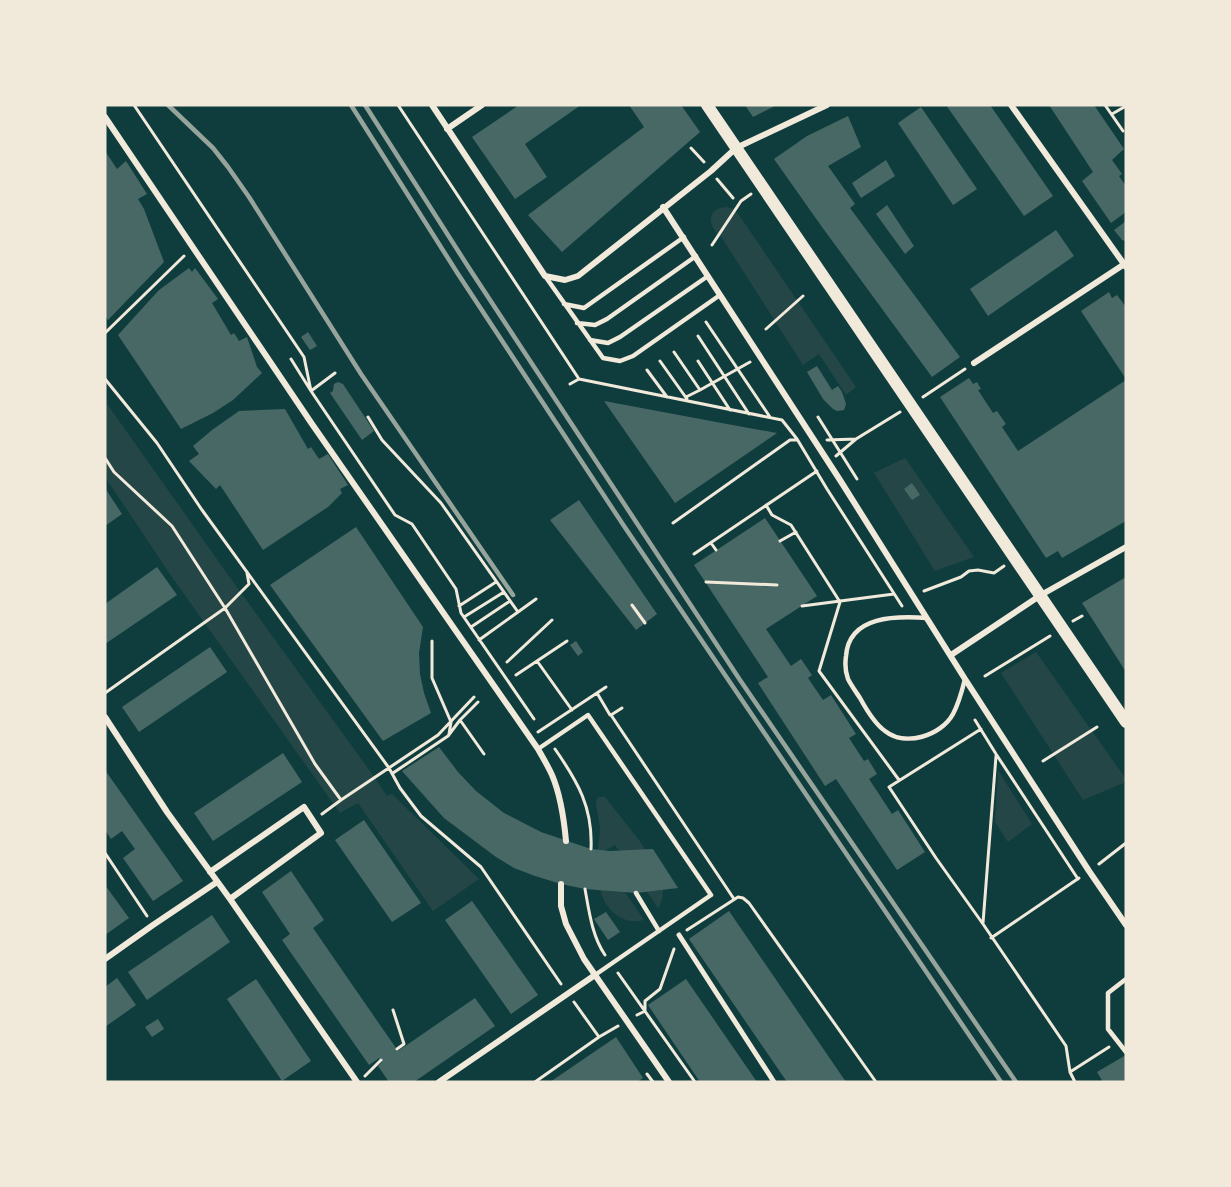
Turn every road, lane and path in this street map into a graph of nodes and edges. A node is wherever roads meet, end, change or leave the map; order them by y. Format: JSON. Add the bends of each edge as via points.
{"nodes":[{"id":1,"x":134,"y":105,"type":"edge"},
{"id":2,"x":432,"y":105,"type":"edge"},
{"id":3,"x":482,"y":105,"type":"edge"},
{"id":4,"x":706,"y":105,"type":"edge"},
{"id":5,"x":827,"y":105,"type":"edge"},
{"id":6,"x":1011,"y":105,"type":"edge"},
{"id":7,"x":1105,"y":105,"type":"edge"},
{"id":8,"x":1126,"y":106,"type":"edge"},
{"id":9,"x":1112,"y":114,"type":"junction"},
{"id":10,"x":105,"y":117,"type":"edge"},
{"id":11,"x":447,"y":129,"type":"junction"},
{"id":12,"x":1123,"y":130,"type":"dead end"},
{"id":13,"x":736,"y":148,"type":"junction"},
{"id":14,"x":741,"y":201,"type":"dead end"},
{"id":15,"x":663,"y":207,"type":"junction"},
{"id":16,"x":684,"y":237,"type":"junction"},
{"id":17,"x":712,"y":245,"type":"dead end"},
{"id":18,"x":184,"y":256,"type":"dead end"},
{"id":19,"x":696,"y":256,"type":"junction"},
{"id":20,"x":1125,"y":265,"type":"edge"},
{"id":21,"x":544,"y":276,"type":"junction"},
{"id":22,"x":708,"y":276,"type":"junction"},
{"id":23,"x":720,"y":295,"type":"junction"},
{"id":24,"x":803,"y":296,"type":"dead end"},
{"id":25,"x":564,"y":304,"type":"junction"},
{"id":26,"x":706,"y":322,"type":"dead end"},
{"id":27,"x":577,"y":323,"type":"junction"},
{"id":28,"x":766,"y":329,"type":"dead end"},
{"id":29,"x":105,"y":333,"type":"edge"},
{"id":30,"x":698,"y":336,"type":"dead end"},
{"id":31,"x":590,"y":340,"type":"junction"},
{"id":32,"x":674,"y":352,"type":"dead end"},
{"id":33,"x":291,"y":359,"type":"dead end"},
{"id":34,"x":660,"y":361,"type":"dead end"},
{"id":35,"x":698,"y":362,"type":"dead end"},
{"id":36,"x":750,"y":362,"type":"dead end"},
{"id":37,"x":974,"y":363,"type":"joint"},
{"id":38,"x":738,"y":369,"type":"junction"},
{"id":39,"x":647,"y":370,"type":"dead end"},
{"id":40,"x":336,"y":373,"type":"dead end"},
{"id":41,"x":724,"y":376,"type":"junction"},
{"id":42,"x":105,"y":379,"type":"edge"},
{"id":43,"x":579,"y":379,"type":"dead end"},
{"id":44,"x":712,"y":383,"type":"junction"},
{"id":45,"x":570,"y":384,"type":"dead end"},
{"id":46,"x":700,"y":390,"type":"junction"},
{"id":47,"x":311,"y":391,"type":"junction"},
{"id":48,"x":667,"y":397,"type":"dead end"},
{"id":49,"x":686,"y":397,"type":"junction"},
{"id":50,"x":689,"y":402,"type":"dead end"},
{"id":51,"x":910,"y":405,"type":"junction"},
{"id":52,"x":730,"y":410,"type":"dead end"},
{"id":53,"x":749,"y":414,"type":"dead end"},
{"id":54,"x":368,"y":417,"type":"dead end"},
{"id":55,"x":818,"y":417,"type":"dead end"},
{"id":56,"x":771,"y":418,"type":"dead end"},
{"id":57,"x":782,"y":420,"type":"dead end"},
{"id":58,"x":813,"y":439,"type":"junction"},
{"id":59,"x":797,"y":440,"type":"junction"},
{"id":60,"x":832,"y":440,"type":"junction"},
{"id":61,"x":105,"y":458,"type":"edge"},
{"id":62,"x":816,"y":472,"type":"junction"},
{"id":63,"x":857,"y":479,"type":"dead end"},
{"id":64,"x":766,"y":506,"type":"junction"},
{"id":65,"x":781,"y":518,"type":"dead end"},
{"id":66,"x":673,"y":522,"type":"dead end"},
{"id":67,"x":796,"y":532,"type":"dead end"},
{"id":68,"x":780,"y":541,"type":"dead end"},
{"id":69,"x":711,"y":543,"type":"junction"},
{"id":70,"x":1126,"y":547,"type":"edge"},
{"id":71,"x":716,"y":550,"type":"dead end"},
{"id":72,"x":694,"y":554,"type":"dead end"},
{"id":73,"x":247,"y":571,"type":"junction"},
{"id":74,"x":496,"y":582,"type":"junction"},
{"id":75,"x":706,"y":582,"type":"dead end"},
{"id":76,"x":777,"y":585,"type":"dead end"},
{"id":77,"x":504,"y":592,"type":"junction"},
{"id":78,"x":1041,"y":595,"type":"junction"},
{"id":79,"x":536,"y":599,"type":"dead end"},
{"id":80,"x":510,"y":601,"type":"junction"},
{"id":81,"x":632,"y":605,"type":"dead end"},
{"id":82,"x":459,"y":606,"type":"junction"},
{"id":83,"x":225,"y":608,"type":"junction"},
{"id":84,"x":518,"y":612,"type":"junction"},
{"id":85,"x":909,"y":616,"type":"junction"},
{"id":86,"x":1082,"y":616,"type":"dead end"},
{"id":87,"x":464,"y":618,"type":"junction"},
{"id":88,"x":927,"y":618,"type":"junction"},
{"id":89,"x":552,"y":620,"type":"dead end"},
{"id":90,"x":645,"y":623,"type":"dead end"},
{"id":91,"x":471,"y":627,"type":"junction"},
{"id":92,"x":1063,"y":628,"type":"junction"},
{"id":93,"x":479,"y":640,"type":"junction"},
{"id":94,"x":432,"y":641,"type":"dead end"},
{"id":95,"x":567,"y":641,"type":"dead end"},
{"id":96,"x":951,"y":655,"type":"junction"},
{"id":97,"x":537,"y":661,"type":"junction"},
{"id":98,"x":507,"y":662,"type":"dead end"},
{"id":99,"x":516,"y":675,"type":"dead end"},
{"id":100,"x":985,"y":676,"type":"dead end"},
{"id":101,"x":965,"y":679,"type":"junction"},
{"id":102,"x":606,"y":687,"type":"dead end"},
{"id":103,"x":105,"y":693,"type":"edge"},
{"id":104,"x":597,"y":693,"type":"junction"},
{"id":105,"x":474,"y":697,"type":"dead end"},
{"id":106,"x":478,"y":702,"type":"dead end"},
{"id":107,"x":622,"y":708,"type":"dead end"},
{"id":108,"x":572,"y":710,"type":"junction"},
{"id":109,"x":610,"y":715,"type":"junction"},
{"id":110,"x":105,"y":717,"type":"edge"},
{"id":111,"x":460,"y":720,"type":"junction"},
{"id":112,"x":975,"y":720,"type":"dead end"},
{"id":113,"x":535,"y":721,"type":"dead end"},
{"id":114,"x":451,"y":722,"type":"junction"},
{"id":115,"x":1126,"y":722,"type":"edge"},
{"id":116,"x":1097,"y":728,"type":"dead end"},
{"id":117,"x":981,"y":729,"type":"junction"},
{"id":118,"x":541,"y":730,"type":"junction"},
{"id":119,"x":448,"y":736,"type":"junction"},
{"id":120,"x":530,"y":737,"type":"junction"},
{"id":121,"x":550,"y":741,"type":"junction"},
{"id":122,"x":538,"y":749,"type":"junction"},
{"id":123,"x":484,"y":754,"type":"dead end"},
{"id":124,"x":996,"y":754,"type":"junction"},
{"id":125,"x":1043,"y":761,"type":"dead end"},
{"id":126,"x":389,"y":768,"type":"junction"},
{"id":127,"x":392,"y":773,"type":"junction"},
{"id":128,"x":341,"y":800,"type":"junction"},
{"id":129,"x":313,"y":821,"type":"junction"},
{"id":130,"x":566,"y":841,"type":"dead end"},
{"id":131,"x":1126,"y":843,"type":"edge"},
{"id":132,"x":591,"y":849,"type":"dead end"},
{"id":133,"x":105,"y":853,"type":"edge"},
{"id":134,"x":1089,"y":871,"type":"junction"},
{"id":135,"x":210,"y":872,"type":"junction"},
{"id":136,"x":1078,"y":879,"type":"junction"},
{"id":137,"x":217,"y":882,"type":"junction"},
{"id":138,"x":561,"y":884,"type":"dead end"},
{"id":139,"x":585,"y":889,"type":"dead end"},
{"id":140,"x":636,"y":893,"type":"dead end"},
{"id":141,"x":230,"y":898,"type":"junction"},
{"id":142,"x":734,"y":899,"type":"junction"},
{"id":143,"x":983,"y":924,"type":"junction"},
{"id":144,"x":153,"y":925,"type":"junction"},
{"id":145,"x":1126,"y":925,"type":"edge"},
{"id":146,"x":659,"y":931,"type":"junction"},
{"id":147,"x":679,"y":935,"type":"junction"},
{"id":148,"x":991,"y":938,"type":"junction"},
{"id":149,"x":105,"y":959,"type":"edge"},
{"id":150,"x":611,"y":964,"type":"junction"},
{"id":151,"x":595,"y":975,"type":"junction"},
{"id":152,"x":1126,"y":979,"type":"edge"},
{"id":153,"x":568,"y":993,"type":"junction"},
{"id":154,"x":393,"y":1010,"type":"dead end"},
{"id":155,"x":645,"y":1011,"type":"junction"},
{"id":156,"x":627,"y":1021,"type":"junction"},
{"id":157,"x":599,"y":1037,"type":"junction"},
{"id":158,"x":1118,"y":1041,"type":"junction"},
{"id":159,"x":397,"y":1049,"type":"dead end"},
{"id":160,"x":1126,"y":1053,"type":"edge"},
{"id":161,"x":381,"y":1060,"type":"dead end"},
{"id":162,"x":1070,"y":1072,"type":"junction"},
{"id":163,"x":358,"y":1082,"type":"edge"},
{"id":164,"x":439,"y":1082,"type":"edge"},
{"id":165,"x":535,"y":1082,"type":"edge"},
{"id":166,"x":669,"y":1082,"type":"edge"},
{"id":167,"x":695,"y":1082,"type":"edge"},
{"id":168,"x":774,"y":1082,"type":"edge"},
{"id":169,"x":876,"y":1082,"type":"edge"},
{"id":170,"x":1075,"y":1082,"type":"edge"}],
"edges":[{"from":1,"to":47,"type":"path","via":[[304,357]]},
{"from":2,"to":11,"type":"street"},
{"from":3,"to":11,"type":"street"},
{"from":4,"to":13,"type":"main road"},
{"from":5,"to":13,"type":"street"},
{"from":6,"to":20,"type":"street"},
{"from":7,"to":9,"type":"path"},
{"from":8,"to":9,"type":"path"},
{"from":9,"to":12,"type":"path"},
{"from":10,"to":120,"type":"street"},
{"from":11,"to":21,"type":"street"},
{"from":13,"to":15,"type":"street"},
{"from":13,"to":51,"type":"main road"},
{"from":14,"to":17,"type":"path"},
{"from":15,"to":16,"type":"street"},
{"from":15,"to":21,"type":"street","via":[[578,276],[565,280]]},
{"from":16,"to":19,"type":"street"},
{"from":16,"to":25,"type":"lane","via":[[584,308]]},
{"from":18,"to":29,"type":"path"},
{"from":19,"to":22,"type":"street"},
{"from":19,"to":27,"type":"lane","via":[[595,325]]},
{"from":20,"to":37,"type":"street"},
{"from":21,"to":25,"type":"lane"},
{"from":22,"to":23,"type":"street"},
{"from":22,"to":31,"type":"lane","via":[[620,337],[608,343]]},
{"from":23,"to":31,"type":"lane","via":[[620,361],[603,358]]},
{"from":23,"to":58,"type":"street"},
{"from":24,"to":28,"type":"path"},
{"from":25,"to":27,"type":"lane"},
{"from":26,"to":38,"type":"path"},
{"from":27,"to":31,"type":"lane"},
{"from":30,"to":41,"type":"path"},
{"from":32,"to":46,"type":"path"},
{"from":33,"to":47,"type":"path"},
{"from":34,"to":49,"type":"path"},
{"from":35,"to":44,"type":"path"},
{"from":36,"to":38,"type":"path"},
{"from":37,"to":51,"type":"path"},
{"from":38,"to":41,"type":"path"},
{"from":38,"to":56,"type":"path"},
{"from":39,"to":48,"type":"path"},
{"from":40,"to":47,"type":"path"},
{"from":41,"to":44,"type":"path"},
{"from":41,"to":53,"type":"path"},
{"from":42,"to":73,"type":"path","via":[[157,442]]},
{"from":43,"to":45,"type":"path"},
{"from":44,"to":46,"type":"path"},
{"from":44,"to":52,"type":"path"},
{"from":46,"to":49,"type":"path"},
{"from":47,"to":82,"type":"path","via":[[395,515],[412,524],[456,589]]},
{"from":49,"to":50,"type":"path"},
{"from":51,"to":60,"type":"path","via":[[856,440]]},
{"from":51,"to":78,"type":"main road"},
{"from":54,"to":74,"type":"path","via":[[382,440],[441,503]]},
{"from":55,"to":60,"type":"path"},
{"from":57,"to":59,"type":"path"},
{"from":58,"to":59,"type":"path"},
{"from":58,"to":60,"type":"path"},
{"from":58,"to":88,"type":"street"},
{"from":59,"to":62,"type":"path"},
{"from":59,"to":66,"type":"path","via":[[790,440]]},
{"from":60,"to":63,"type":"path"},
{"from":61,"to":83,"type":"path","via":[[114,472],[172,526]]},
{"from":62,"to":64,"type":"path"},
{"from":62,"to":85,"type":"path"},
{"from":64,"to":65,"type":"path","via":[[772,515]]},
{"from":64,"to":69,"type":"path"},
{"from":67,"to":68,"type":"path"},
{"from":69,"to":71,"type":"path"},
{"from":69,"to":72,"type":"path"},
{"from":70,"to":78,"type":"street"},
{"from":73,"to":83,"type":"path","via":[[249,584]]},
{"from":73,"to":126,"type":"path"},
{"from":74,"to":77,"type":"path"},
{"from":74,"to":82,"type":"path"},
{"from":75,"to":76,"type":"path"},
{"from":77,"to":80,"type":"path"},
{"from":77,"to":87,"type":"path"},
{"from":78,"to":92,"type":"main road"},
{"from":78,"to":96,"type":"street"},
{"from":79,"to":84,"type":"path"},
{"from":80,"to":84,"type":"path"},
{"from":80,"to":91,"type":"path"},
{"from":81,"to":90,"type":"path"},
{"from":82,"to":87,"type":"path"},
{"from":83,"to":103,"type":"path"},
{"from":83,"to":128,"type":"path","via":[[315,764]]},
{"from":84,"to":93,"type":"path"},
{"from":85,"to":88,"type":"lane"},
{"from":85,"to":101,"type":"lane","via":[[866,625],[856,632],[847,648],[848,680],[883,730],[892,736],[911,738],[939,729],[952,715]]},
{"from":86,"to":92,"type":"path"},
{"from":87,"to":91,"type":"path"},
{"from":88,"to":96,"type":"street"},
{"from":89,"to":98,"type":"path"},
{"from":91,"to":93,"type":"path"},
{"from":92,"to":100,"type":"path"},
{"from":92,"to":115,"type":"main road"},
{"from":93,"to":113,"type":"path"},
{"from":94,"to":114,"type":"path","via":[[432,678]]},
{"from":95,"to":97,"type":"path"},
{"from":96,"to":101,"type":"street"},
{"from":97,"to":99,"type":"path"},
{"from":97,"to":108,"type":"path"},
{"from":101,"to":134,"type":"street"},
{"from":102,"to":104,"type":"path"},
{"from":104,"to":108,"type":"path"},
{"from":104,"to":109,"type":"path"},
{"from":105,"to":114,"type":"path"},
{"from":106,"to":111,"type":"path"},
{"from":107,"to":109,"type":"path"},
{"from":108,"to":118,"type":"path"},
{"from":109,"to":142,"type":"path"},
{"from":110,"to":135,"type":"street"},
{"from":111,"to":119,"type":"path"},
{"from":111,"to":123,"type":"path"},
{"from":112,"to":117,"type":"path"},
{"from":114,"to":119,"type":"path"},
{"from":114,"to":126,"type":"path"},
{"from":116,"to":125,"type":"path"},
{"from":117,"to":124,"type":"path"},
{"from":117,"to":143,"type":"path","via":[[889,787]]},
{"from":118,"to":120,"type":"path"},
{"from":118,"to":121,"type":"path"},
{"from":119,"to":127,"type":"path"},
{"from":120,"to":122,"type":"street"},
{"from":121,"to":122,"type":"lane"},
{"from":121,"to":132,"type":"path","via":[[585,802]]},
{"from":121,"to":146,"type":"lane","via":[[588,715],[711,895]]},
{"from":122,"to":130,"type":"street","via":[[558,793]]},
{"from":124,"to":136,"type":"path"},
{"from":124,"to":143,"type":"path"},
{"from":126,"to":127,"type":"path"},
{"from":126,"to":128,"type":"path"},
{"from":127,"to":153,"type":"path","via":[[421,816],[481,867]]},
{"from":128,"to":129,"type":"path"},
{"from":129,"to":135,"type":"street","via":[[304,807]]},
{"from":129,"to":141,"type":"street","via":[[321,833]]},
{"from":131,"to":134,"type":"path"},
{"from":133,"to":144,"type":"path"},
{"from":134,"to":136,"type":"path"},
{"from":134,"to":145,"type":"street"},
{"from":135,"to":137,"type":"street"},
{"from":136,"to":148,"type":"path"},
{"from":137,"to":141,"type":"street"},
{"from":137,"to":144,"type":"street"},
{"from":138,"to":151,"type":"street","via":[[566,924]]},
{"from":139,"to":150,"type":"path","via":[[592,926]]},
{"from":140,"to":146,"type":"lane"},
{"from":141,"to":163,"type":"street"},
{"from":142,"to":147,"type":"path"},
{"from":142,"to":169,"type":"path","via":[[744,898],[749,903]]},
{"from":143,"to":148,"type":"path"},
{"from":144,"to":149,"type":"street"},
{"from":146,"to":150,"type":"lane"},
{"from":147,"to":155,"type":"path","via":[[660,988],[645,1001]]},
{"from":147,"to":168,"type":"street"},
{"from":148,"to":162,"type":"path","via":[[1066,1046]]},
{"from":150,"to":151,"type":"lane"},
{"from":150,"to":155,"type":"path"},
{"from":151,"to":153,"type":"street"},
{"from":151,"to":156,"type":"street"},
{"from":152,"to":158,"type":"lane","via":[[1108,993],[1108,1029]]},
{"from":153,"to":157,"type":"path"},
{"from":153,"to":164,"type":"street"},
{"from":154,"to":159,"type":"path","via":[[404,1044]]},
{"from":155,"to":156,"type":"path"},
{"from":155,"to":167,"type":"path"},
{"from":156,"to":157,"type":"path"},
{"from":156,"to":166,"type":"street"},
{"from":157,"to":165,"type":"path"},
{"from":158,"to":160,"type":"lane"},
{"from":158,"to":162,"type":"path"},
{"from":161,"to":163,"type":"path"},
{"from":162,"to":170,"type":"path"}]}
